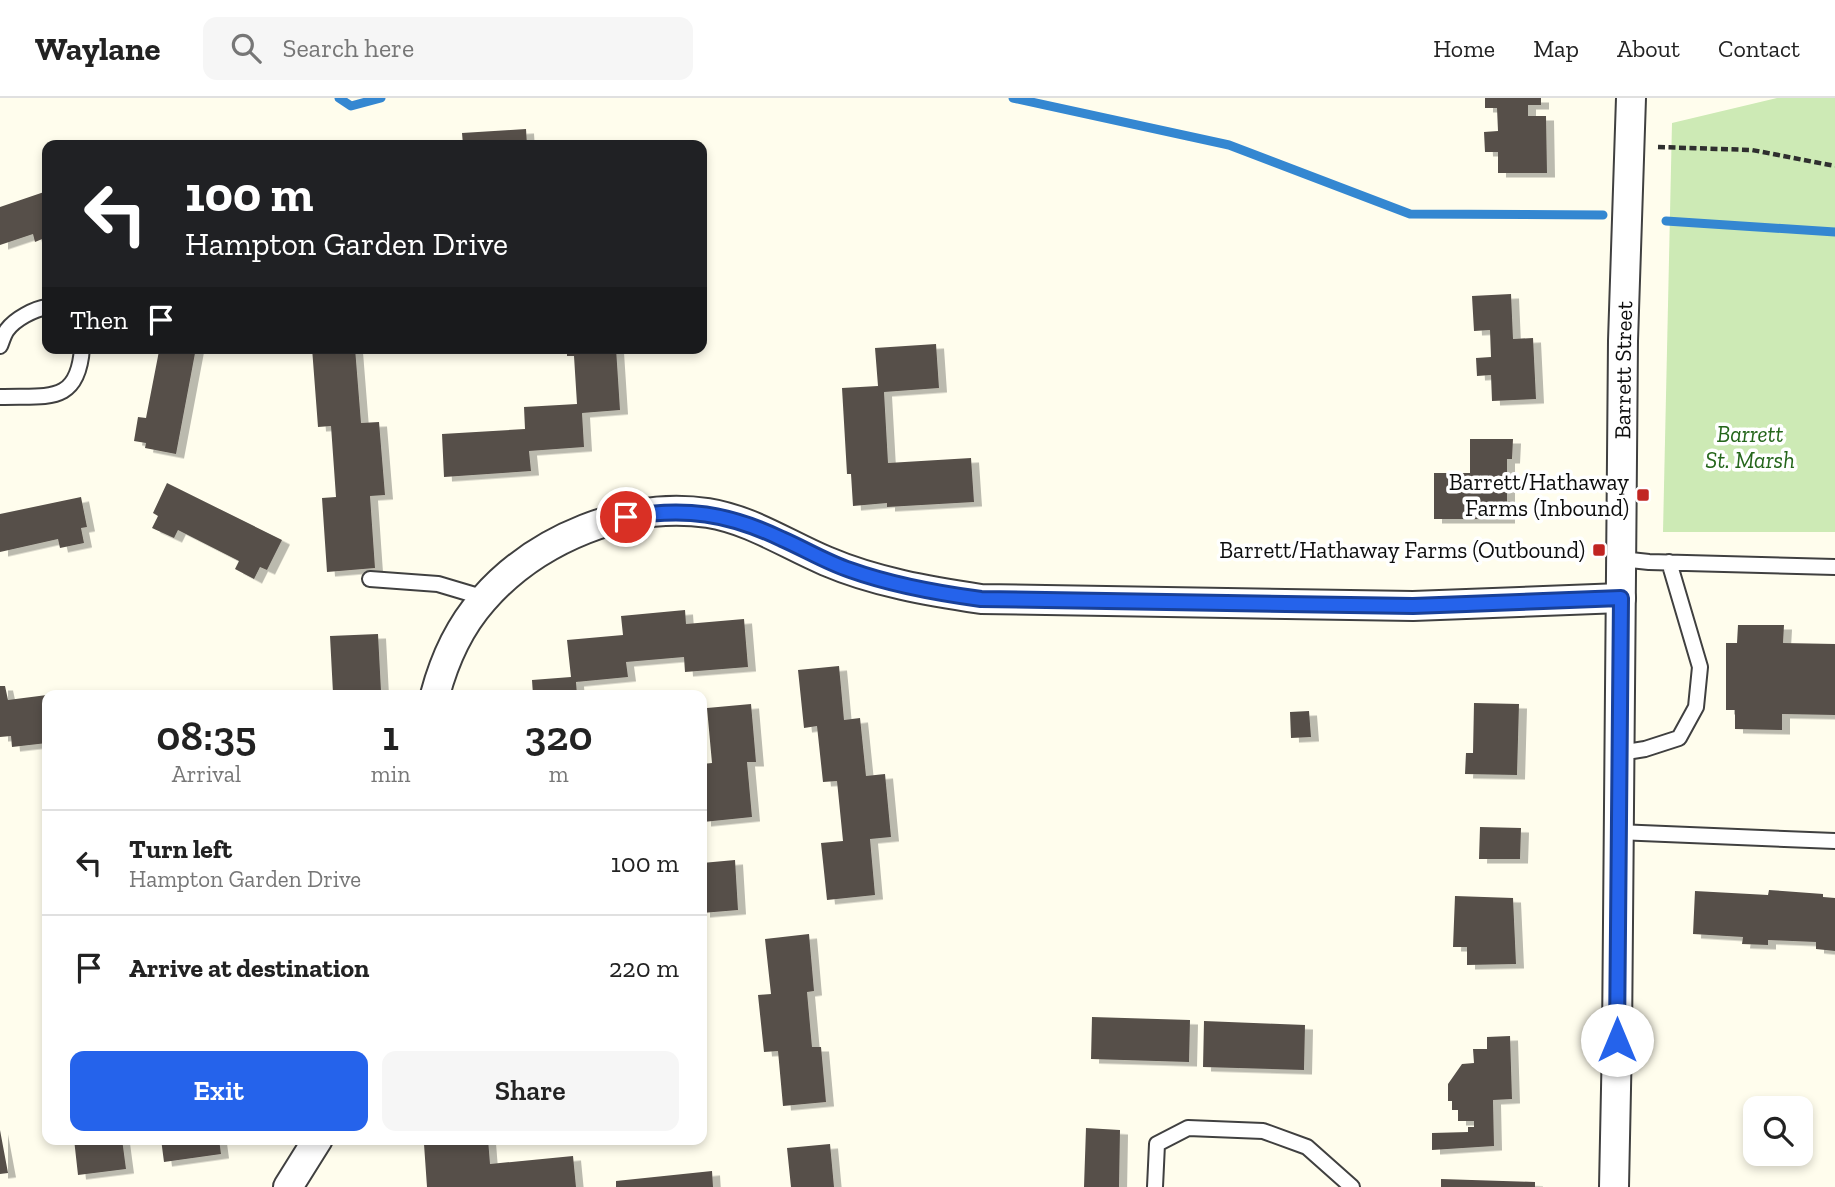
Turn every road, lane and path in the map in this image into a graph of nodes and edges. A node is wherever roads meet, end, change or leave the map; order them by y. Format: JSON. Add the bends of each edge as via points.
{"nodes":[{"id":1,"x":1631,"y":98,"type":"edge"},
{"id":2,"x":1657,"y":147,"type":"dead end"},
{"id":3,"x":1835,"y":166,"type":"edge"},
{"id":4,"x":42,"y":309,"type":"edge"},
{"id":5,"x":0,"y":346,"type":"edge"},
{"id":6,"x":81,"y":354,"type":"edge"},
{"id":7,"x":0,"y":397,"type":"edge"},
{"id":8,"x":1621,"y":559,"type":"junction"},
{"id":9,"x":1669,"y":562,"type":"junction"},
{"id":10,"x":1835,"y":567,"type":"edge"},
{"id":11,"x":370,"y":579,"type":"dead end"},
{"id":12,"x":485,"y":598,"type":"junction"},
{"id":13,"x":1621,"y":598,"type":"junction"},
{"id":14,"x":437,"y":690,"type":"edge"},
{"id":15,"x":1620,"y":753,"type":"junction"},
{"id":16,"x":1618,"y":832,"type":"junction"},
{"id":17,"x":1835,"y":841,"type":"edge"},
{"id":18,"x":314,"y":1145,"type":"edge"},
{"id":19,"x":289,"y":1187,"type":"edge"},
{"id":20,"x":1155,"y":1187,"type":"edge"},
{"id":21,"x":1352,"y":1187,"type":"edge"},
{"id":22,"x":1614,"y":1187,"type":"edge"}],
"edges":[{"from":1,"to":8,"type":"street","name":"Barrett Street"},
{"from":2,"to":3,"type":"path","via":[[1752,150]]},
{"from":4,"to":5,"type":"lane","via":[[14,323]]},
{"from":6,"to":7,"type":"lane","via":[[79,371],[69,389]]},
{"from":8,"to":9,"type":"lane"},
{"from":8,"to":13,"type":"street","name":"Barrett Street"},
{"from":9,"to":10,"type":"lane"},
{"from":9,"to":15,"type":"lane","via":[[1700,667],[1696,707],[1679,738]]},
{"from":11,"to":12,"type":"lane","via":[[438,584]]},
{"from":12,"to":13,"type":"street","via":[[528,560],[577,532],[626,517],[679,511],[746,524],[876,579],[981,599],[1413,606]]},
{"from":12,"to":14,"type":"street","via":[[458,637]]},
{"from":13,"to":15,"type":"street","name":"Barrett Street"},
{"from":15,"to":16,"type":"street","name":"Barrett Street"},
{"from":16,"to":17,"type":"lane"},
{"from":16,"to":22,"type":"street","name":"Barrett Street"},
{"from":18,"to":19,"type":"street"},
{"from":20,"to":21,"type":"lane","via":[[1157,1144],[1188,1128],[1264,1131],[1307,1147]]}]}
